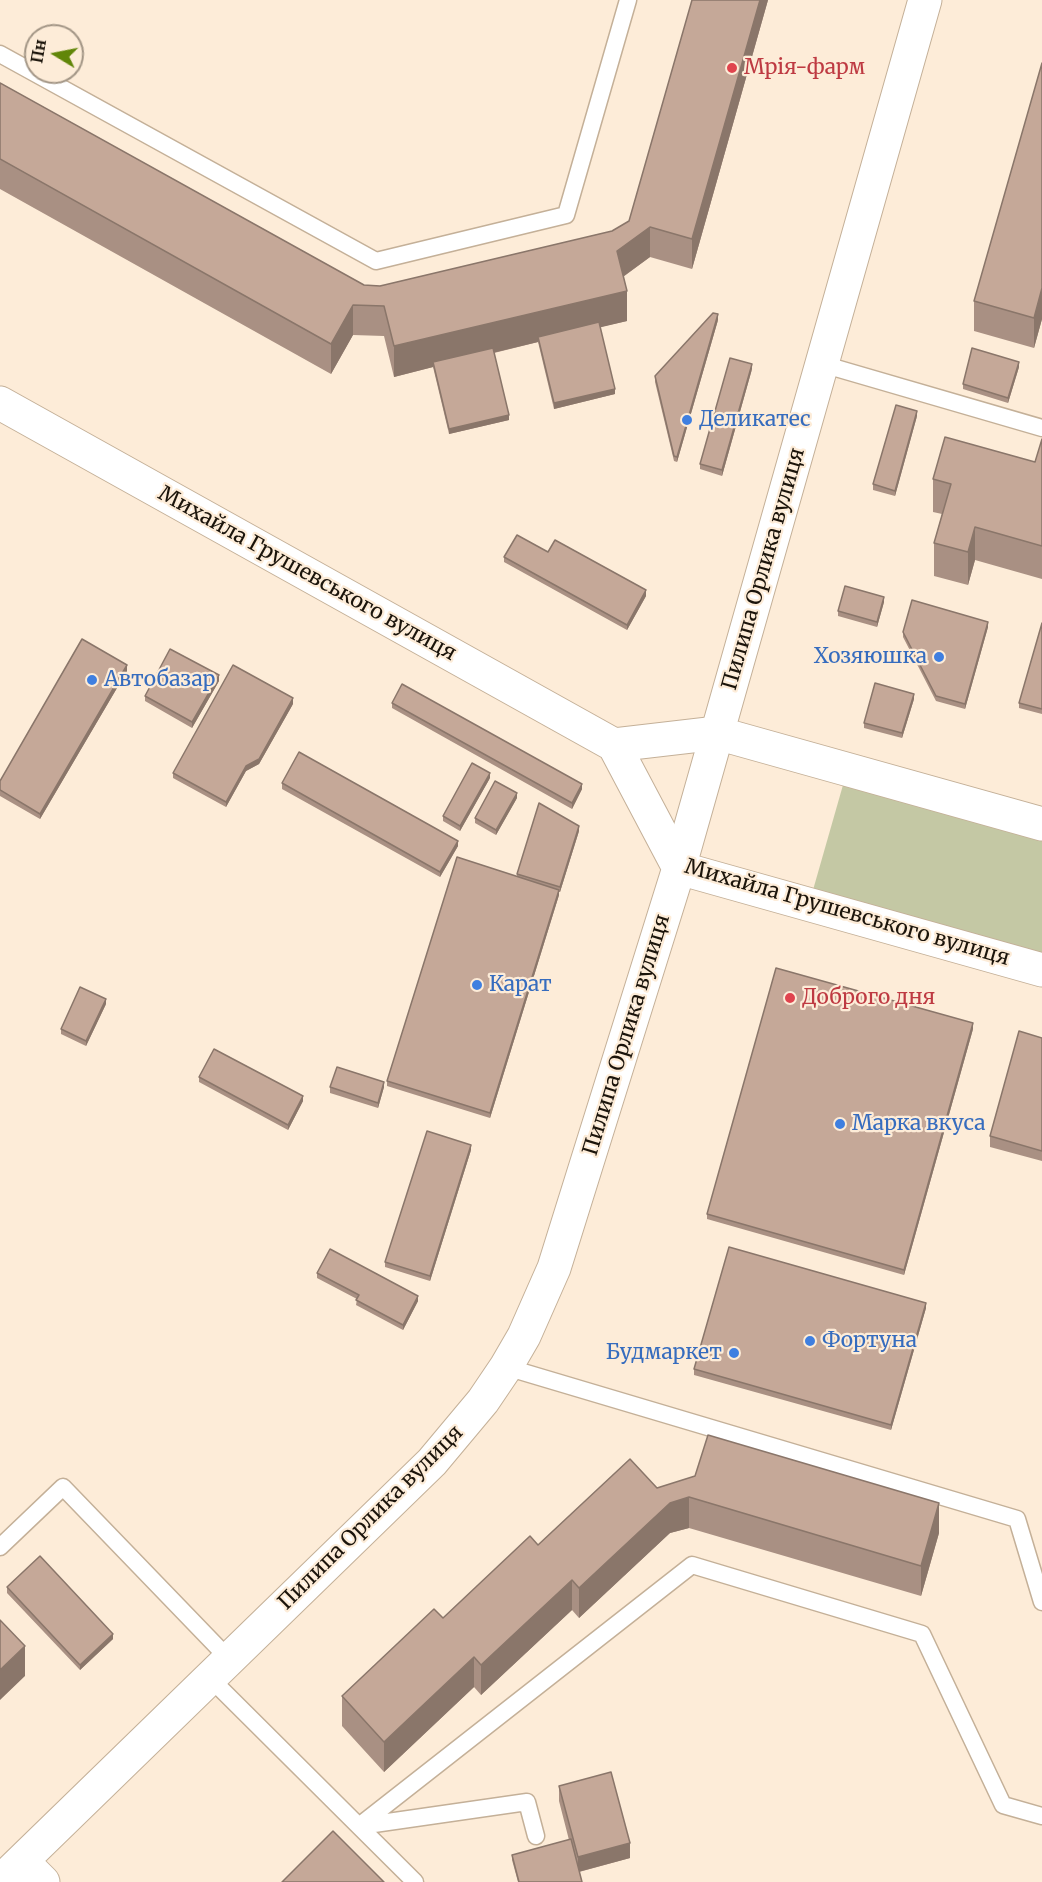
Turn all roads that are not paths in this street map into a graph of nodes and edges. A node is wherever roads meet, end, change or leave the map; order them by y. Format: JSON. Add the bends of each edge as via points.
{"nodes":[{"id":1,"x":628,"y":0,"type":"edge"},
{"id":2,"x":925,"y":0,"type":"edge"},
{"id":3,"x":0,"y":54,"type":"edge"},
{"id":4,"x":822,"y":364,"type":"junction"},
{"id":5,"x":0,"y":403,"type":"edge"},
{"id":6,"x":1042,"y":428,"type":"edge"},
{"id":7,"x":717,"y":733,"type":"junction"},
{"id":8,"x":614,"y":745,"type":"junction"},
{"id":9,"x":1042,"y":824,"type":"edge"},
{"id":10,"x":679,"y":868,"type":"junction"},
{"id":11,"x":1042,"y":970,"type":"edge"},
{"id":12,"x":506,"y":1367,"type":"junction"},
{"id":13,"x":0,"y":1547,"type":"edge"},
{"id":14,"x":1042,"y":1602,"type":"edge"},
{"id":15,"x":220,"y":1668,"type":"junction"},
{"id":16,"x":1042,"y":1816,"type":"edge"},
{"id":17,"x":359,"y":1826,"type":"junction"},
{"id":18,"x":536,"y":1836,"type":"dead end"},
{"id":19,"x":22,"y":1875,"type":"edge"},
{"id":20,"x":415,"y":1882,"type":"edge"}],
"edges":[{"from":1,"to":3,"type":"lane","via":[[566,215],[376,261]]},
{"from":2,"to":4,"type":"street","name":"Пилипа Орлика вулиця"},
{"from":4,"to":6,"type":"lane"},
{"from":4,"to":7,"type":"street","name":"Пилипа Орлика вулиця"},
{"from":5,"to":8,"type":"street","name":"Михайла Грушевського вулиця"},
{"from":7,"to":8,"type":"street"},
{"from":7,"to":9,"type":"street"},
{"from":7,"to":10,"type":"street","name":"Пилипа Орлика вулиця"},
{"from":8,"to":10,"type":"street","name":"Михайла Грушевського вулиця"},
{"from":10,"to":11,"type":"street","name":"Михайла Грушевського вулиця"},
{"from":10,"to":12,"type":"street","name":"Пилипа Орлика вулиця","via":[[554,1268]]},
{"from":12,"to":14,"type":"lane","via":[[1017,1518]]},
{"from":12,"to":15,"type":"street","name":"Пилипа Орлика вулиця","via":[[432,1462]]},
{"from":13,"to":15,"type":"lane","via":[[63,1487]]},
{"from":15,"to":17,"type":"lane"},
{"from":15,"to":19,"type":"street","name":"Пилипа Орлика вулиця"},
{"from":16,"to":17,"type":"lane","via":[[1002,1805],[922,1634],[692,1565]]},
{"from":17,"to":18,"type":"lane","via":[[527,1802]]},
{"from":17,"to":20,"type":"lane"}]}
